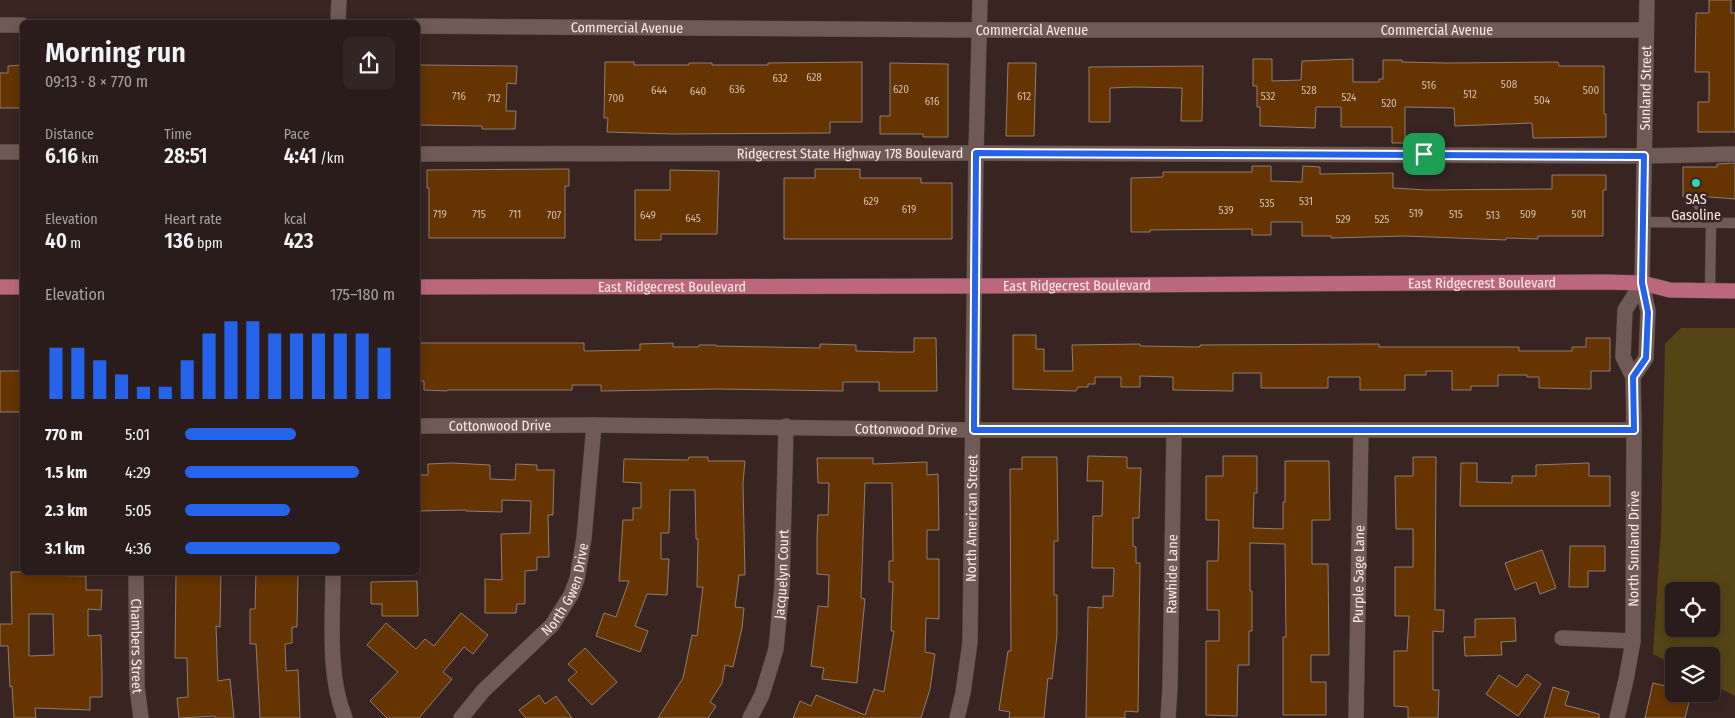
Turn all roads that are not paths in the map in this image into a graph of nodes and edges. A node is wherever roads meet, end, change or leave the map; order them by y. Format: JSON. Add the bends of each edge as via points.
{"nodes":[{"id":1,"x":339,"y":0,"type":"edge"},
{"id":2,"x":980,"y":0,"type":"edge"},
{"id":3,"x":1646,"y":0,"type":"edge"},
{"id":4,"x":338,"y":20,"type":"edge"},
{"id":5,"x":0,"y":26,"type":"edge"},
{"id":6,"x":20,"y":26,"type":"edge"},
{"id":7,"x":420,"y":26,"type":"edge"},
{"id":8,"x":980,"y":30,"type":"junction"},
{"id":9,"x":1646,"y":30,"type":"junction"},
{"id":10,"x":0,"y":152,"type":"edge"},
{"id":11,"x":20,"y":152,"type":"edge"},
{"id":12,"x":976,"y":153,"type":"junction"},
{"id":13,"x":420,"y":154,"type":"edge"},
{"id":14,"x":1735,"y":154,"type":"edge"},
{"id":15,"x":1678,"y":155,"type":"junction"},
{"id":16,"x":1644,"y":156,"type":"junction"},
{"id":17,"x":1696,"y":163,"type":"dead end"},
{"id":18,"x":1697,"y":203,"type":"dead end"},
{"id":19,"x":1711,"y":223,"type":"junction"},
{"id":20,"x":1735,"y":224,"type":"edge"},
{"id":21,"x":1642,"y":229,"type":"junction"},
{"id":22,"x":1642,"y":283,"type":"junction"},
{"id":23,"x":975,"y":286,"type":"junction"},
{"id":24,"x":0,"y":287,"type":"edge"},
{"id":25,"x":20,"y":287,"type":"edge"},
{"id":26,"x":420,"y":287,"type":"edge"},
{"id":27,"x":1710,"y":291,"type":"junction"},
{"id":28,"x":1735,"y":291,"type":"edge"},
{"id":29,"x":1633,"y":377,"type":"junction"},
{"id":30,"x":594,"y":425,"type":"junction"},
{"id":31,"x":420,"y":426,"type":"edge"},
{"id":32,"x":786,"y":426,"type":"junction"},
{"id":33,"x":974,"y":430,"type":"junction"},
{"id":34,"x":1174,"y":430,"type":"junction"},
{"id":35,"x":1361,"y":430,"type":"junction"},
{"id":36,"x":1634,"y":430,"type":"junction"},
{"id":37,"x":136,"y":575,"type":"edge"},
{"id":38,"x":332,"y":575,"type":"edge"},
{"id":39,"x":1562,"y":638,"type":"dead end"},
{"id":40,"x":1633,"y":641,"type":"junction"},
{"id":41,"x":141,"y":718,"type":"edge"},
{"id":42,"x":345,"y":718,"type":"edge"},
{"id":43,"x":461,"y":718,"type":"edge"},
{"id":44,"x":750,"y":718,"type":"edge"},
{"id":45,"x":957,"y":718,"type":"edge"},
{"id":46,"x":1168,"y":718,"type":"edge"},
{"id":47,"x":1356,"y":718,"type":"edge"},
{"id":48,"x":1617,"y":718,"type":"edge"}],
"edges":[{"from":1,"to":4,"type":"street"},
{"from":2,"to":8,"type":"street","name":"North American Street"},
{"from":3,"to":9,"type":"street","name":"Sunland Street"},
{"from":5,"to":6,"type":"street"},
{"from":7,"to":8,"type":"street","name":"Commercial Avenue"},
{"from":8,"to":9,"type":"street","name":"Commercial Avenue"},
{"from":8,"to":12,"type":"street","name":"North American Street"},
{"from":9,"to":16,"type":"street","name":"Sunland Street"},
{"from":10,"to":11,"type":"street"},
{"from":12,"to":13,"type":"street","name":"Ridgecrest State Highway 178 Boulevard"},
{"from":12,"to":16,"type":"street","name":"Ridgecrest State Highway 178 Boulevard"},
{"from":12,"to":23,"type":"street","name":"North American Street"},
{"from":14,"to":15,"type":"street","name":"Ridgecrest State Highway 178 Boulevard"},
{"from":15,"to":16,"type":"street","name":"Ridgecrest State Highway 178 Boulevard"},
{"from":15,"to":17,"type":"lane"},
{"from":16,"to":21,"type":"street","name":"Sunland Street"},
{"from":18,"to":19,"type":"lane"},
{"from":19,"to":20,"type":"lane"},
{"from":19,"to":21,"type":"lane"},
{"from":19,"to":27,"type":"lane"},
{"from":21,"to":22,"type":"street","name":"Sunland Street"},
{"from":22,"to":23,"type":"main road","name":"East Ridgecrest Boulevard"},
{"from":22,"to":27,"type":"main road","name":"East Ridgecrest Boulevard","via":[[1670,290]]},
{"from":22,"to":29,"type":"street","via":[[1648,312],[1646,358]]},
{"from":22,"to":29,"type":"street","name":"North Sunland Drive","via":[[1625,310],[1623,357]]},
{"from":23,"to":26,"type":"main road","name":"East Ridgecrest Boulevard"},
{"from":23,"to":33,"type":"street","name":"North American Street"},
{"from":24,"to":25,"type":"main road"},
{"from":27,"to":28,"type":"main road","name":"East Ridgecrest Boulevard"},
{"from":29,"to":36,"type":"street","name":"North Sunland Drive"},
{"from":30,"to":31,"type":"street","name":"Cottonwood Drive"},
{"from":30,"to":32,"type":"street","name":"Cottonwood Drive"},
{"from":30,"to":43,"type":"street","name":"North Gwen Drive","via":[[584,538],[571,595],[552,625],[483,691]]},
{"from":32,"to":33,"type":"street","name":"Cottonwood Drive"},
{"from":32,"to":44,"type":"street","name":"Jacquelyn Court","via":[[782,586],[776,649],[762,695]]},
{"from":33,"to":34,"type":"street","name":"Cottonwood Drive"},
{"from":33,"to":45,"type":"street","name":"North American Street","via":[[970,642]]},
{"from":34,"to":35,"type":"street","name":"Cottonwood Drive"},
{"from":34,"to":46,"type":"street","name":"Rawhide Lane"},
{"from":35,"to":36,"type":"street","name":"Cottonwood Drive"},
{"from":35,"to":47,"type":"street","name":"Purple Sage Lane"},
{"from":36,"to":40,"type":"street","name":"North Sunland Drive"},
{"from":37,"to":41,"type":"street","name":"Chambers Street","via":[[137,687]]},
{"from":38,"to":42,"type":"street","via":[[336,688]]},
{"from":39,"to":40,"type":"street"},
{"from":40,"to":48,"type":"street","name":"North Sunland Drive"}]}
